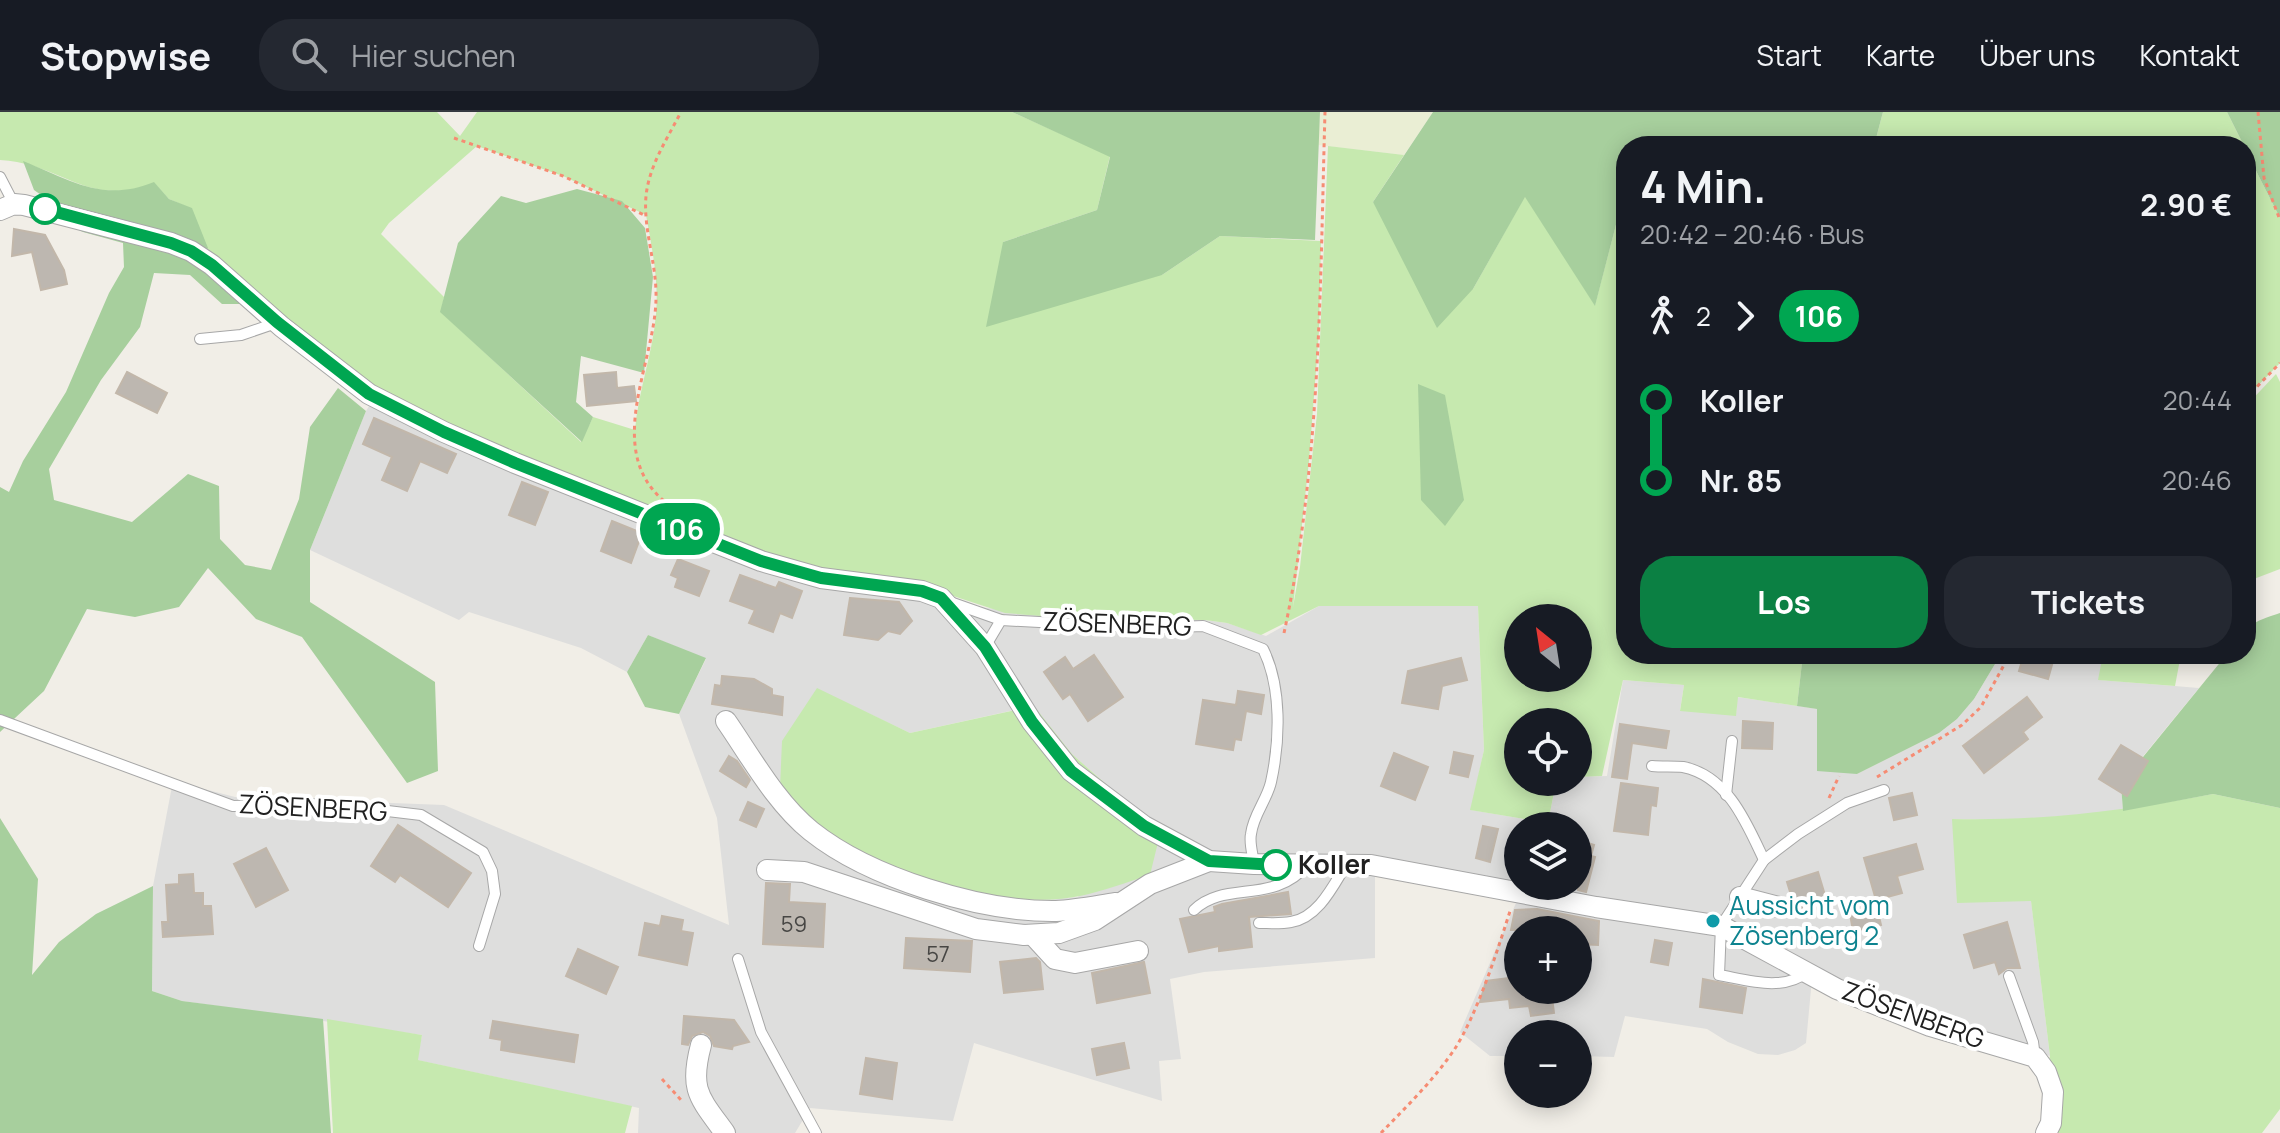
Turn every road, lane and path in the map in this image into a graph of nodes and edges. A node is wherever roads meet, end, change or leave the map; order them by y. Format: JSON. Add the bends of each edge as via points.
{"nodes":[{"id":1,"x":681,"y":112,"type":"edge"},
{"id":2,"x":1325,"y":112,"type":"edge"},
{"id":3,"x":2258,"y":112,"type":"edge"},
{"id":4,"x":454,"y":138,"type":"dead end"},
{"id":5,"x":0,"y":177,"type":"edge"},
{"id":6,"x":7,"y":207,"type":"edge"},
{"id":7,"x":646,"y":216,"type":"junction"},
{"id":8,"x":2280,"y":220,"type":"edge"},
{"id":9,"x":277,"y":322,"type":"junction"},
{"id":10,"x":200,"y":339,"type":"dead end"},
{"id":11,"x":2280,"y":363,"type":"edge"},
{"id":12,"x":2256,"y":388,"type":"edge"},
{"id":13,"x":667,"y":503,"type":"dead end"},
{"id":14,"x":941,"y":598,"type":"junction"},
{"id":15,"x":1001,"y":620,"type":"junction"},
{"id":16,"x":1284,"y":633,"type":"dead end"},
{"id":17,"x":985,"y":647,"type":"junction"},
{"id":18,"x":2005,"y":664,"type":"edge"},
{"id":19,"x":0,"y":720,"type":"edge"},
{"id":20,"x":726,"y":721,"type":"dead end"},
{"id":21,"x":1732,"y":741,"type":"dead end"},
{"id":22,"x":1652,"y":766,"type":"dead end"},
{"id":23,"x":1884,"y":790,"type":"dead end"},
{"id":24,"x":1726,"y":795,"type":"junction"},
{"id":25,"x":1847,"y":803,"type":"junction"},
{"id":26,"x":1764,"y":860,"type":"junction"},
{"id":27,"x":1209,"y":861,"type":"junction"},
{"id":28,"x":1254,"y":864,"type":"junction"},
{"id":29,"x":1307,"y":864,"type":"junction"},
{"id":30,"x":1346,"y":864,"type":"junction"},
{"id":31,"x":767,"y":870,"type":"dead end"},
{"id":32,"x":1504,"y":891,"type":"edge"},
{"id":33,"x":1740,"y":897,"type":"junction"},
{"id":34,"x":1514,"y":900,"type":"edge"},
{"id":35,"x":1559,"y":900,"type":"edge"},
{"id":36,"x":1120,"y":903,"type":"junction"},
{"id":37,"x":1779,"y":907,"type":"dead end"},
{"id":38,"x":1194,"y":910,"type":"dead end"},
{"id":39,"x":1259,"y":923,"type":"dead end"},
{"id":40,"x":1721,"y":926,"type":"junction"},
{"id":41,"x":1033,"y":935,"type":"junction"},
{"id":42,"x":479,"y":946,"type":"dead end"},
{"id":43,"x":1138,"y":951,"type":"dead end"},
{"id":44,"x":738,"y":959,"type":"dead end"},
{"id":45,"x":1807,"y":972,"type":"junction"},
{"id":46,"x":2009,"y":976,"type":"dead end"},
{"id":47,"x":701,"y":1045,"type":"dead end"},
{"id":48,"x":2035,"y":1057,"type":"junction"},
{"id":49,"x":725,"y":1133,"type":"edge"},
{"id":50,"x":816,"y":1133,"type":"edge"},
{"id":51,"x":1381,"y":1133,"type":"edge"},
{"id":52,"x":2046,"y":1133,"type":"edge"}],
"edges":[{"from":1,"to":7,"type":"path","via":[[651,170]]},
{"from":2,"to":16,"type":"path","via":[[1310,447]]},
{"from":3,"to":8,"type":"path","via":[[2264,178]]},
{"from":4,"to":7,"type":"path","via":[[563,176]]},
{"from":5,"to":6,"type":"lane","name":"ZÖSENBERG"},
{"from":6,"to":9,"type":"street","name":"ZÖSENBERG","via":[[71,216],[191,251]]},
{"from":7,"to":13,"type":"path","via":[[655,264],[656,316],[637,407],[635,448],[643,477]]},
{"from":9,"to":10,"type":"lane","via":[[241,335]]},
{"from":9,"to":14,"type":"street","name":"ZÖSENBERG","via":[[369,394],[515,463],[761,561],[821,578]]},
{"from":11,"to":12,"type":"path"},
{"from":14,"to":15,"type":"lane","name":"ZÖSENBERG"},
{"from":14,"to":17,"type":"street","name":"ZÖSENBERG"},
{"from":15,"to":17,"type":"lane"},
{"from":15,"to":28,"type":"lane","name":"ZÖSENBERG","via":[[1203,626],[1263,649],[1277,700],[1275,752],[1271,785],[1251,834]]},
{"from":17,"to":27,"type":"street","name":"ZÖSENBERG","via":[[1032,722],[1071,771],[1144,826]]},
{"from":18,"to":25,"type":"path","via":[[1981,707],[1962,725],[1886,771]]},
{"from":19,"to":42,"type":"lane","name":"ZÖSENBERG","via":[[233,806],[329,804],[421,815],[483,852],[492,871],[495,894]]},
{"from":20,"to":36,"type":"street","name":"ZÖSENBERG","via":[[810,830],[857,861],[976,903],[1055,911]]},
{"from":21,"to":24,"type":"lane"},
{"from":22,"to":24,"type":"lane","via":[[1685,767],[1709,778]]},
{"from":23,"to":25,"type":"lane"},
{"from":24,"to":26,"type":"lane","via":[[1740,811]]},
{"from":25,"to":26,"type":"lane"},
{"from":26,"to":33,"type":"lane"},
{"from":27,"to":28,"type":"street","name":"ZÖSENBERG"},
{"from":27,"to":36,"type":"street","name":"ZÖSENBERG","via":[[1150,884]]},
{"from":28,"to":29,"type":"street","name":"ZÖSENBERG"},
{"from":29,"to":30,"type":"street","name":"ZÖSENBERG"},
{"from":29,"to":38,"type":"lane","via":[[1296,878],[1274,888],[1206,899]]},
{"from":30,"to":32,"type":"street","name":"ZÖSENBERG"},
{"from":30,"to":39,"type":"lane","via":[[1309,915],[1293,922]]},
{"from":31,"to":41,"type":"street","name":"ZÖSENBERG","via":[[804,872],[976,929]]},
{"from":33,"to":37,"type":"street"},
{"from":33,"to":40,"type":"lane"},
{"from":34,"to":51,"type":"path","via":[[1456,1048]]},
{"from":35,"to":40,"type":"street","name":"ZÖSENBERG"},
{"from":36,"to":41,"type":"street","name":"ZÖSENBERG","via":[[1095,920],[1059,933]]},
{"from":40,"to":45,"type":"street","name":"ZÖSENBERG"},
{"from":40,"to":45,"type":"lane","via":[[1719,975],[1777,984],[1797,981]]},
{"from":41,"to":43,"type":"street","via":[[1055,959],[1075,963]]},
{"from":44,"to":50,"type":"lane","via":[[761,1032]]},
{"from":45,"to":48,"type":"street","name":"ZÖSENBERG","via":[[1930,1026]]},
{"from":46,"to":48,"type":"lane"},
{"from":47,"to":49,"type":"street","via":[[694,1080]]},
{"from":48,"to":52,"type":"street","via":[[2053,1092]]}]}
